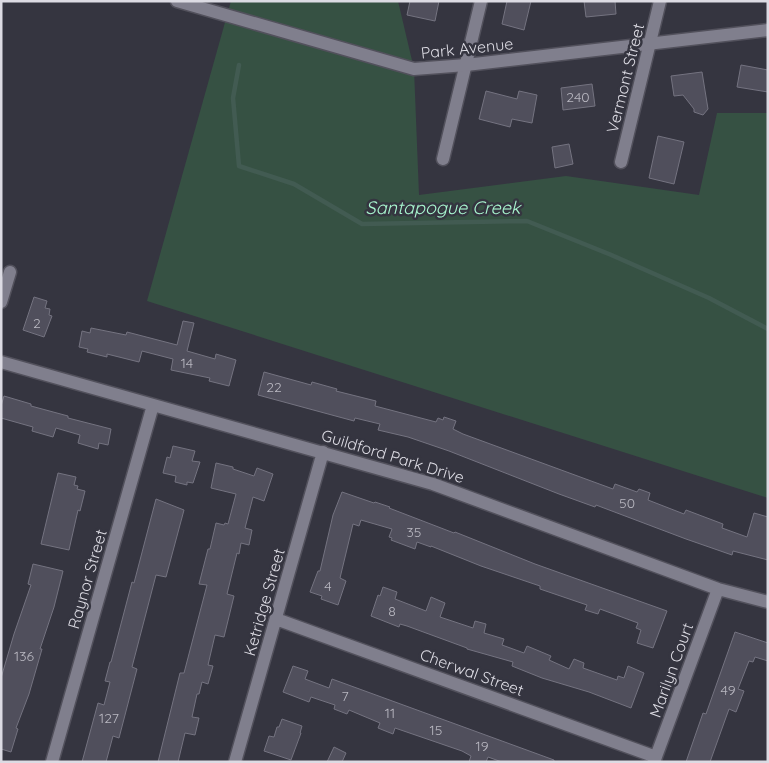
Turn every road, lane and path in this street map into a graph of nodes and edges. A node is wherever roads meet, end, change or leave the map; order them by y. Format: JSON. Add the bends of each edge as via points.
{"nodes":[{"id":1,"x":177,"y":1,"type":"edge"},
{"id":2,"x":481,"y":1,"type":"edge"},
{"id":3,"x":660,"y":1,"type":"edge"},
{"id":4,"x":768,"y":30,"type":"edge"},
{"id":5,"x":650,"y":44,"type":"junction"},
{"id":6,"x":466,"y":65,"type":"junction"},
{"id":7,"x":442,"y":159,"type":"dead end"},
{"id":8,"x":621,"y":162,"type":"dead end"},
{"id":9,"x":10,"y":272,"type":"dead end"},
{"id":10,"x":1,"y":302,"type":"edge"},
{"id":11,"x":1,"y":362,"type":"edge"},
{"id":12,"x":152,"y":405,"type":"junction"},
{"id":13,"x":323,"y":452,"type":"junction"},
{"id":14,"x":718,"y":589,"type":"junction"},
{"id":15,"x":768,"y":602,"type":"edge"},
{"id":16,"x":276,"y":619,"type":"junction"},
{"id":17,"x":655,"y":759,"type":"edge"},
{"id":18,"x":52,"y":762,"type":"edge"},
{"id":19,"x":235,"y":762,"type":"edge"}],
"edges":[{"from":1,"to":6,"type":"street","name":"Park Avenue","via":[[414,69]]},
{"from":2,"to":6,"type":"street"},
{"from":3,"to":5,"type":"street","name":"Vermont Street"},
{"from":4,"to":5,"type":"street","name":"Park Avenue"},
{"from":5,"to":6,"type":"street","name":"Park Avenue"},
{"from":5,"to":8,"type":"street","name":"Vermont Street"},
{"from":6,"to":7,"type":"street"},
{"from":9,"to":10,"type":"street"},
{"from":11,"to":12,"type":"street","name":"Guildford Park Drive"},
{"from":12,"to":13,"type":"street","name":"Guildford Park Drive"},
{"from":12,"to":18,"type":"street","name":"Raynor Street"},
{"from":13,"to":14,"type":"street","name":"Guildford Park Drive","via":[[433,484]]},
{"from":13,"to":16,"type":"street","name":"Ketridge Street"},
{"from":14,"to":15,"type":"street","name":"Guildford Park Drive"},
{"from":14,"to":17,"type":"street","name":"Marilyn Court"},
{"from":16,"to":17,"type":"street","name":"Cherwal Street"},
{"from":16,"to":19,"type":"street","name":"Ketridge Street"}]}
